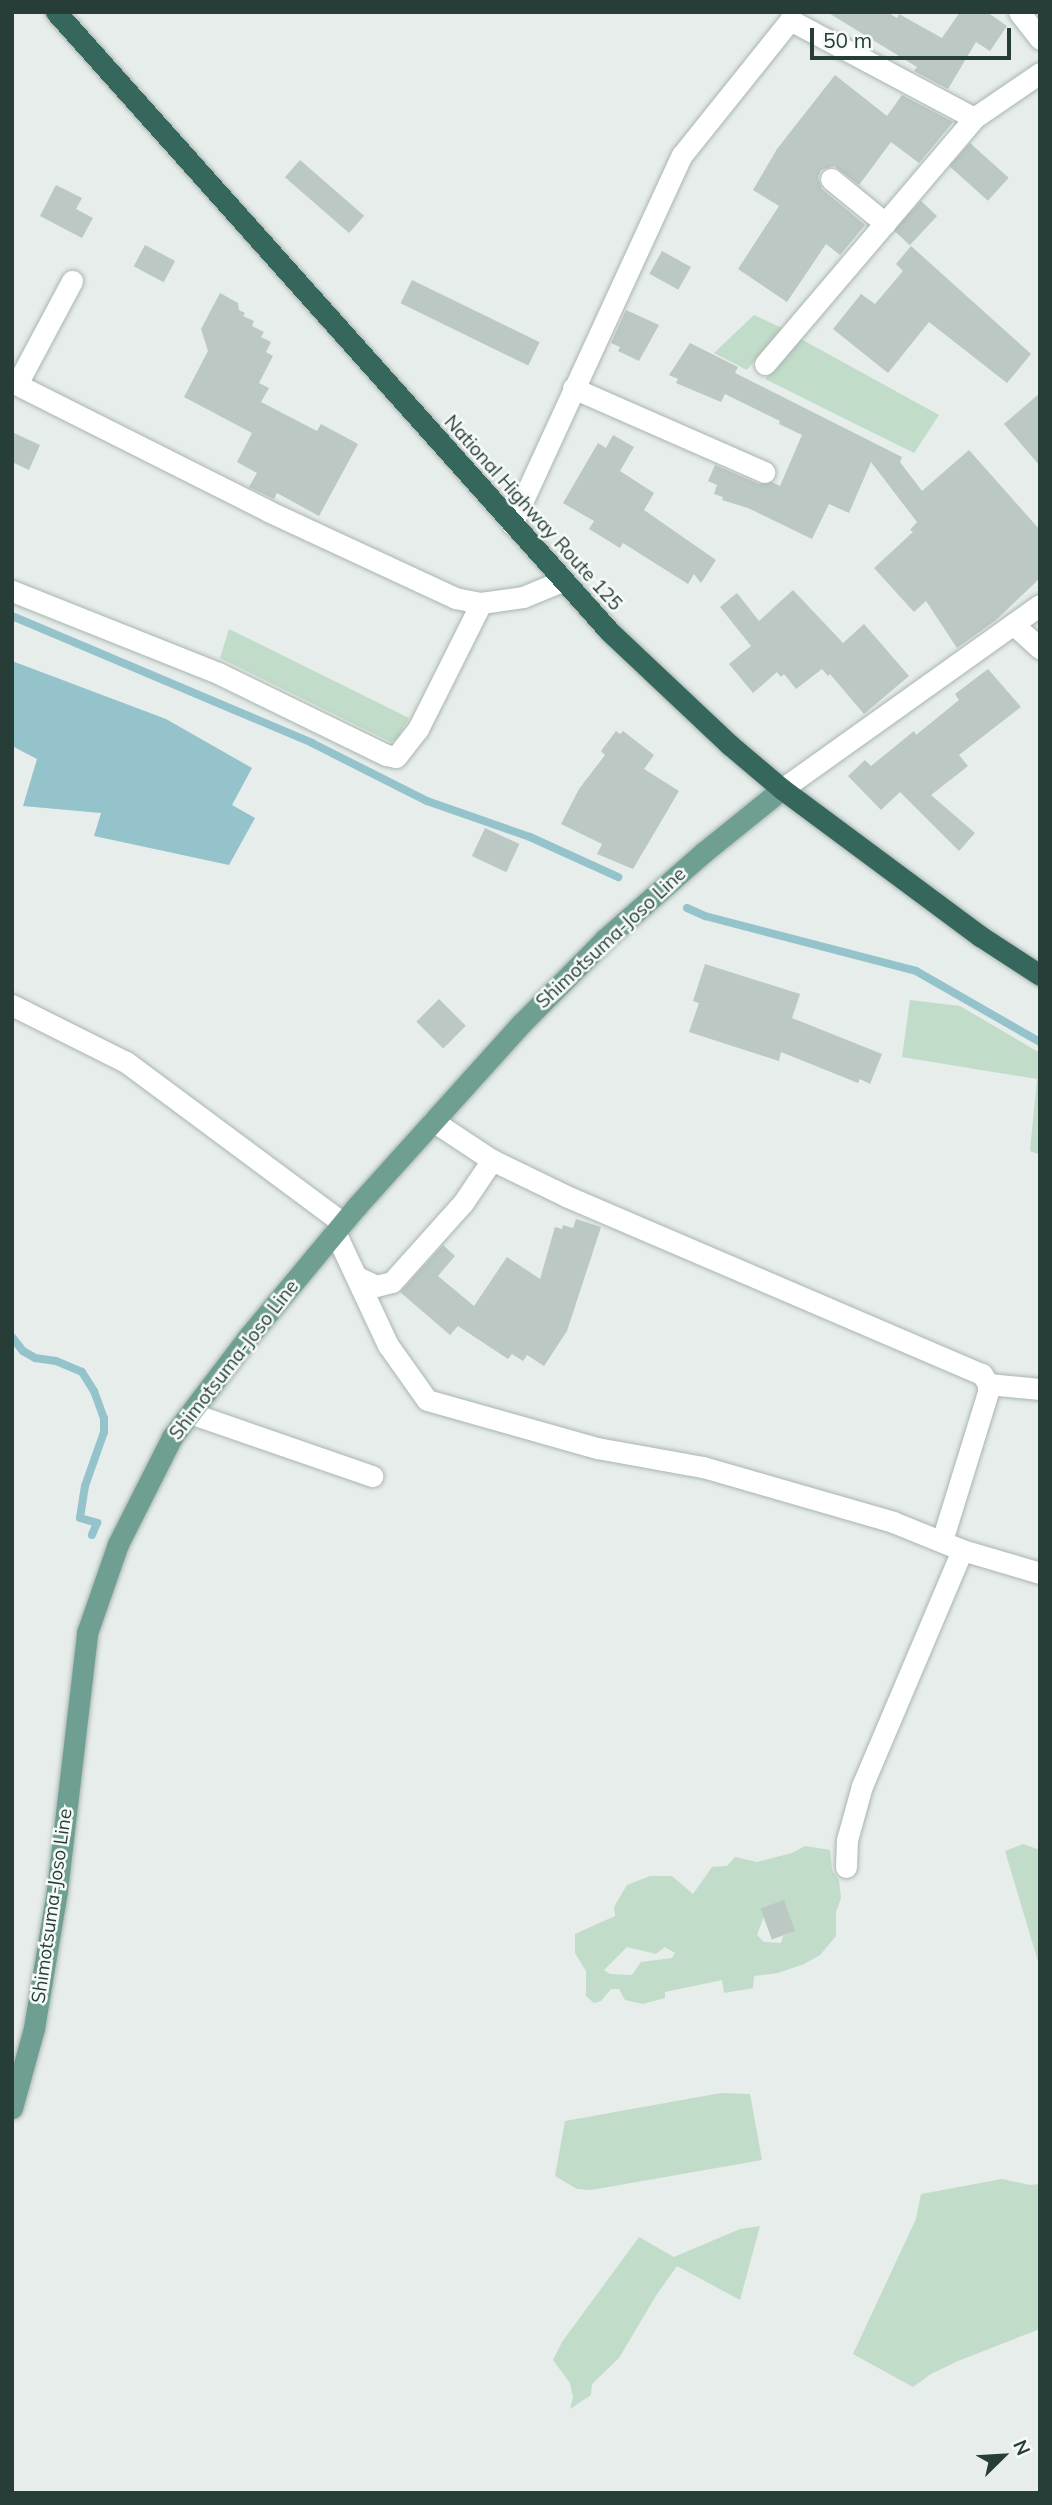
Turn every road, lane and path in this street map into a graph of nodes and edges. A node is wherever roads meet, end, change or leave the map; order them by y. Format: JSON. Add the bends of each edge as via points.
{"nodes":[{"id":1,"x":56,"y":12,"type":"edge"},
{"id":2,"x":1019,"y":12,"type":"edge"},
{"id":3,"x":783,"y":16,"type":"edge"},
{"id":4,"x":1040,"y":40,"type":"edge"},
{"id":5,"x":1040,"y":73,"type":"edge"},
{"id":6,"x":974,"y":118,"type":"junction"},
{"id":7,"x":831,"y":179,"type":"dead end"},
{"id":8,"x":885,"y":223,"type":"junction"},
{"id":9,"x":72,"y":281,"type":"dead end"},
{"id":10,"x":765,"y":364,"type":"dead end"},
{"id":11,"x":15,"y":383,"type":"edge"},
{"id":12,"x":573,"y":388,"type":"junction"},
{"id":13,"x":764,"y":472,"type":"dead end"},
{"id":14,"x":512,"y":524,"type":"junction"},
{"id":15,"x":562,"y":581,"type":"junction"},
{"id":16,"x":12,"y":591,"type":"edge"},
{"id":17,"x":481,"y":603,"type":"junction"},
{"id":18,"x":1040,"y":605,"type":"edge"},
{"id":19,"x":1013,"y":624,"type":"junction"},
{"id":20,"x":1040,"y":648,"type":"edge"},
{"id":21,"x":782,"y":789,"type":"junction"},
{"id":22,"x":1040,"y":975,"type":"edge"},
{"id":23,"x":12,"y":1005,"type":"edge"},
{"id":24,"x":433,"y":1121,"type":"junction"},
{"id":25,"x":492,"y":1160,"type":"junction"},
{"id":26,"x":339,"y":1228,"type":"junction"},
{"id":27,"x":357,"y":1277,"type":"junction"},
{"id":28,"x":988,"y":1384,"type":"junction"},
{"id":29,"x":1040,"y":1389,"type":"edge"},
{"id":30,"x":190,"y":1413,"type":"junction"},
{"id":31,"x":372,"y":1476,"type":"dead end"},
{"id":32,"x":942,"y":1541,"type":"junction"},
{"id":33,"x":962,"y":1550,"type":"junction"},
{"id":34,"x":1040,"y":1573,"type":"edge"},
{"id":35,"x":846,"y":1867,"type":"dead end"},
{"id":36,"x":12,"y":2108,"type":"edge"}],
"edges":[{"from":1,"to":14,"type":"highway","name":"National Highway Route 125"},
{"from":2,"to":4,"type":"street"},
{"from":3,"to":6,"type":"street"},
{"from":3,"to":12,"type":"street","via":[[682,155]]},
{"from":5,"to":6,"type":"street"},
{"from":6,"to":8,"type":"street"},
{"from":7,"to":8,"type":"street"},
{"from":8,"to":10,"type":"street"},
{"from":9,"to":11,"type":"street"},
{"from":11,"to":17,"type":"street","via":[[268,510],[455,597]]},
{"from":12,"to":13,"type":"street"},
{"from":12,"to":14,"type":"street"},
{"from":14,"to":15,"type":"highway","name":"National Highway Route 125"},
{"from":15,"to":17,"type":"street","via":[[523,597]]},
{"from":15,"to":21,"type":"highway","name":"National Highway Route 125","via":[[657,678]]},
{"from":16,"to":17,"type":"street","via":[[218,673],[396,757],[418,729]]},
{"from":18,"to":19,"type":"street"},
{"from":19,"to":20,"type":"street"},
{"from":19,"to":21,"type":"street"},
{"from":21,"to":22,"type":"highway","name":"National Highway Route 125"},
{"from":21,"to":24,"type":"main road","name":"Shimotsuma-Joso Line","via":[[575,967]]},
{"from":23,"to":26,"type":"street","via":[[126,1062]]},
{"from":24,"to":25,"type":"street"},
{"from":24,"to":26,"type":"main road","name":"Shimotsuma-Joso Line"},
{"from":25,"to":27,"type":"street","via":[[463,1203],[392,1282],[376,1286]]},
{"from":25,"to":28,"type":"street","via":[[643,1231],[972,1369]]},
{"from":26,"to":27,"type":"street"},
{"from":26,"to":30,"type":"main road","name":"Shimotsuma-Joso Line"},
{"from":27,"to":32,"type":"street","via":[[388,1345],[428,1400],[597,1448],[704,1467],[893,1522]]},
{"from":28,"to":29,"type":"street"},
{"from":28,"to":32,"type":"street"},
{"from":30,"to":31,"type":"street"},
{"from":30,"to":36,"type":"main road","name":"Shimotsuma-Joso Line","via":[[137,1501],[87,1633],[57,1890],[34,2028]]},
{"from":32,"to":33,"type":"street"},
{"from":33,"to":34,"type":"street"},
{"from":33,"to":35,"type":"street","via":[[862,1787],[847,1840]]}]}
